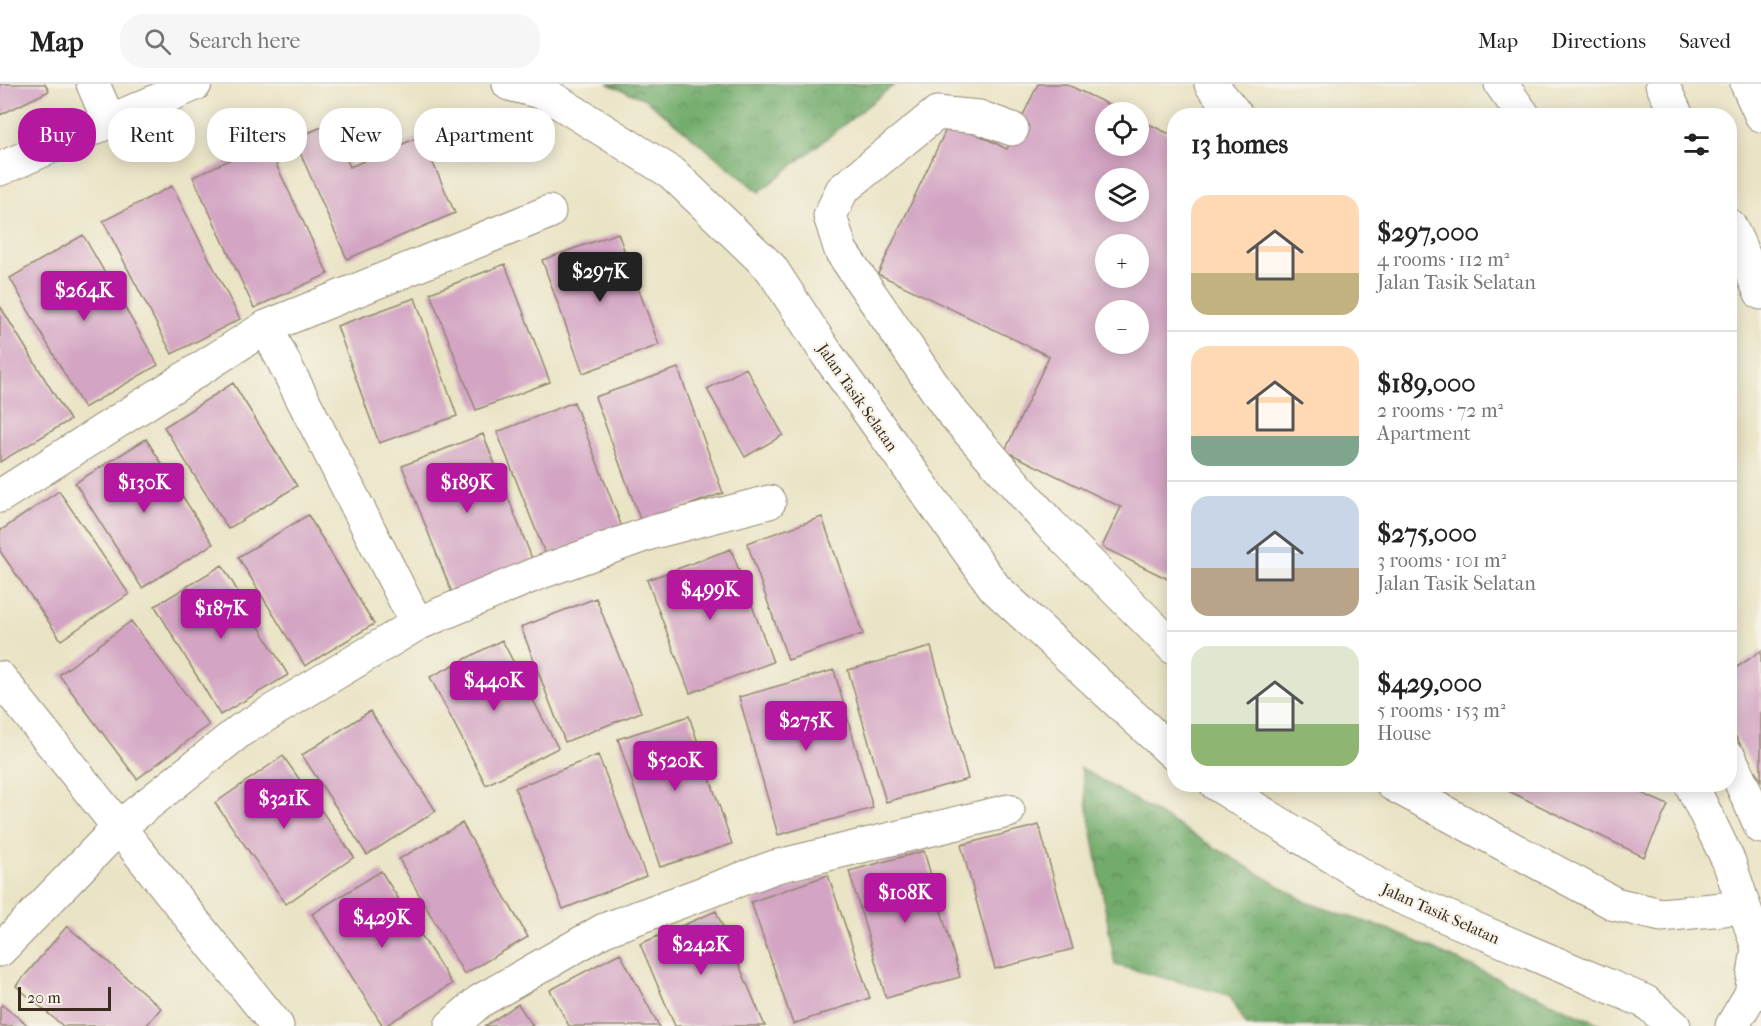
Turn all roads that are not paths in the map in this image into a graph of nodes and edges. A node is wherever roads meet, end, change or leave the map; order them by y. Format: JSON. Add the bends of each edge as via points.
{"nodes":[{"id":1,"x":93,"y":84,"type":"edge"},
{"id":2,"x":195,"y":84,"type":"edge"},
{"id":3,"x":509,"y":84,"type":"edge"},
{"id":4,"x":1211,"y":84,"type":"edge"},
{"id":5,"x":1501,"y":84,"type":"edge"},
{"id":6,"x":1662,"y":84,"type":"edge"},
{"id":7,"x":1746,"y":84,"type":"edge"},
{"id":8,"x":139,"y":108,"type":"edge"},
{"id":9,"x":1230,"y":108,"type":"edge"},
{"id":10,"x":1518,"y":108,"type":"edge"},
{"id":11,"x":1673,"y":108,"type":"edge"},
{"id":12,"x":1761,"y":115,"type":"edge"},
{"id":13,"x":108,"y":119,"type":"edge"},
{"id":14,"x":108,"y":121,"type":"edge"},
{"id":15,"x":1012,"y":129,"type":"dead end"},
{"id":16,"x":0,"y":169,"type":"edge"},
{"id":17,"x":549,"y":212,"type":"dead end"},
{"id":18,"x":1737,"y":241,"type":"edge"},
{"id":19,"x":1761,"y":293,"type":"edge"},
{"id":20,"x":266,"y":327,"type":"junction"},
{"id":21,"x":0,"y":496,"type":"edge"},
{"id":22,"x":769,"y":502,"type":"dead end"},
{"id":23,"x":417,"y":624,"type":"junction"},
{"id":24,"x":1167,"y":641,"type":"edge"},
{"id":25,"x":0,"y":678,"type":"edge"},
{"id":26,"x":1167,"y":748,"type":"edge"},
{"id":27,"x":1737,"y":774,"type":"edge"},
{"id":28,"x":1229,"y":792,"type":"edge"},
{"id":29,"x":1407,"y":792,"type":"edge"},
{"id":30,"x":1695,"y":792,"type":"edge"},
{"id":31,"x":1008,"y":810,"type":"dead end"},
{"id":32,"x":119,"y":827,"type":"junction"},
{"id":33,"x":1761,"y":827,"type":"edge"},
{"id":34,"x":1744,"y":907,"type":"junction"},
{"id":35,"x":0,"y":950,"type":"edge"},
{"id":36,"x":277,"y":1026,"type":"edge"},
{"id":37,"x":451,"y":1026,"type":"edge"},
{"id":38,"x":1674,"y":1026,"type":"edge"},
{"id":39,"x":1732,"y":1026,"type":"edge"}],
"edges":[{"from":1,"to":13,"type":"main road"},
{"from":2,"to":8,"type":"main road"},
{"from":3,"to":26,"type":"main road","name":"Jalan Tasik Selatan","via":[[544,93],[672,173],[771,268],[827,354],[995,588]]},
{"from":4,"to":9,"type":"main road"},
{"from":5,"to":10,"type":"main road"},
{"from":6,"to":11,"type":"main road"},
{"from":7,"to":12,"type":"main road"},
{"from":14,"to":16,"type":"main road"},
{"from":15,"to":24,"type":"main road","via":[[979,117],[937,113],[842,190],[830,216],[841,251],[950,410],[1049,523]]},
{"from":17,"to":20,"type":"main road"},
{"from":18,"to":19,"type":"main road"},
{"from":20,"to":21,"type":"main road"},
{"from":20,"to":23,"type":"main road"},
{"from":22,"to":23,"type":"main road","via":[[650,533],[536,574]]},
{"from":23,"to":32,"type":"main road","via":[[241,730]]},
{"from":25,"to":32,"type":"main road"},
{"from":27,"to":33,"type":"main road"},
{"from":28,"to":38,"type":"main road","name":"Jalan Tasik Selatan","via":[[1391,893],[1646,1002]]},
{"from":29,"to":34,"type":"main road","via":[[1615,904],[1661,915]]},
{"from":30,"to":34,"type":"main road","via":[[1729,862]]},
{"from":31,"to":37,"type":"main road","via":[[774,867],[604,930],[480,1001]]},
{"from":32,"to":35,"type":"main road"},
{"from":32,"to":36,"type":"main road"},
{"from":34,"to":39,"type":"main road","via":[[1758,948],[1752,994]]}]}
